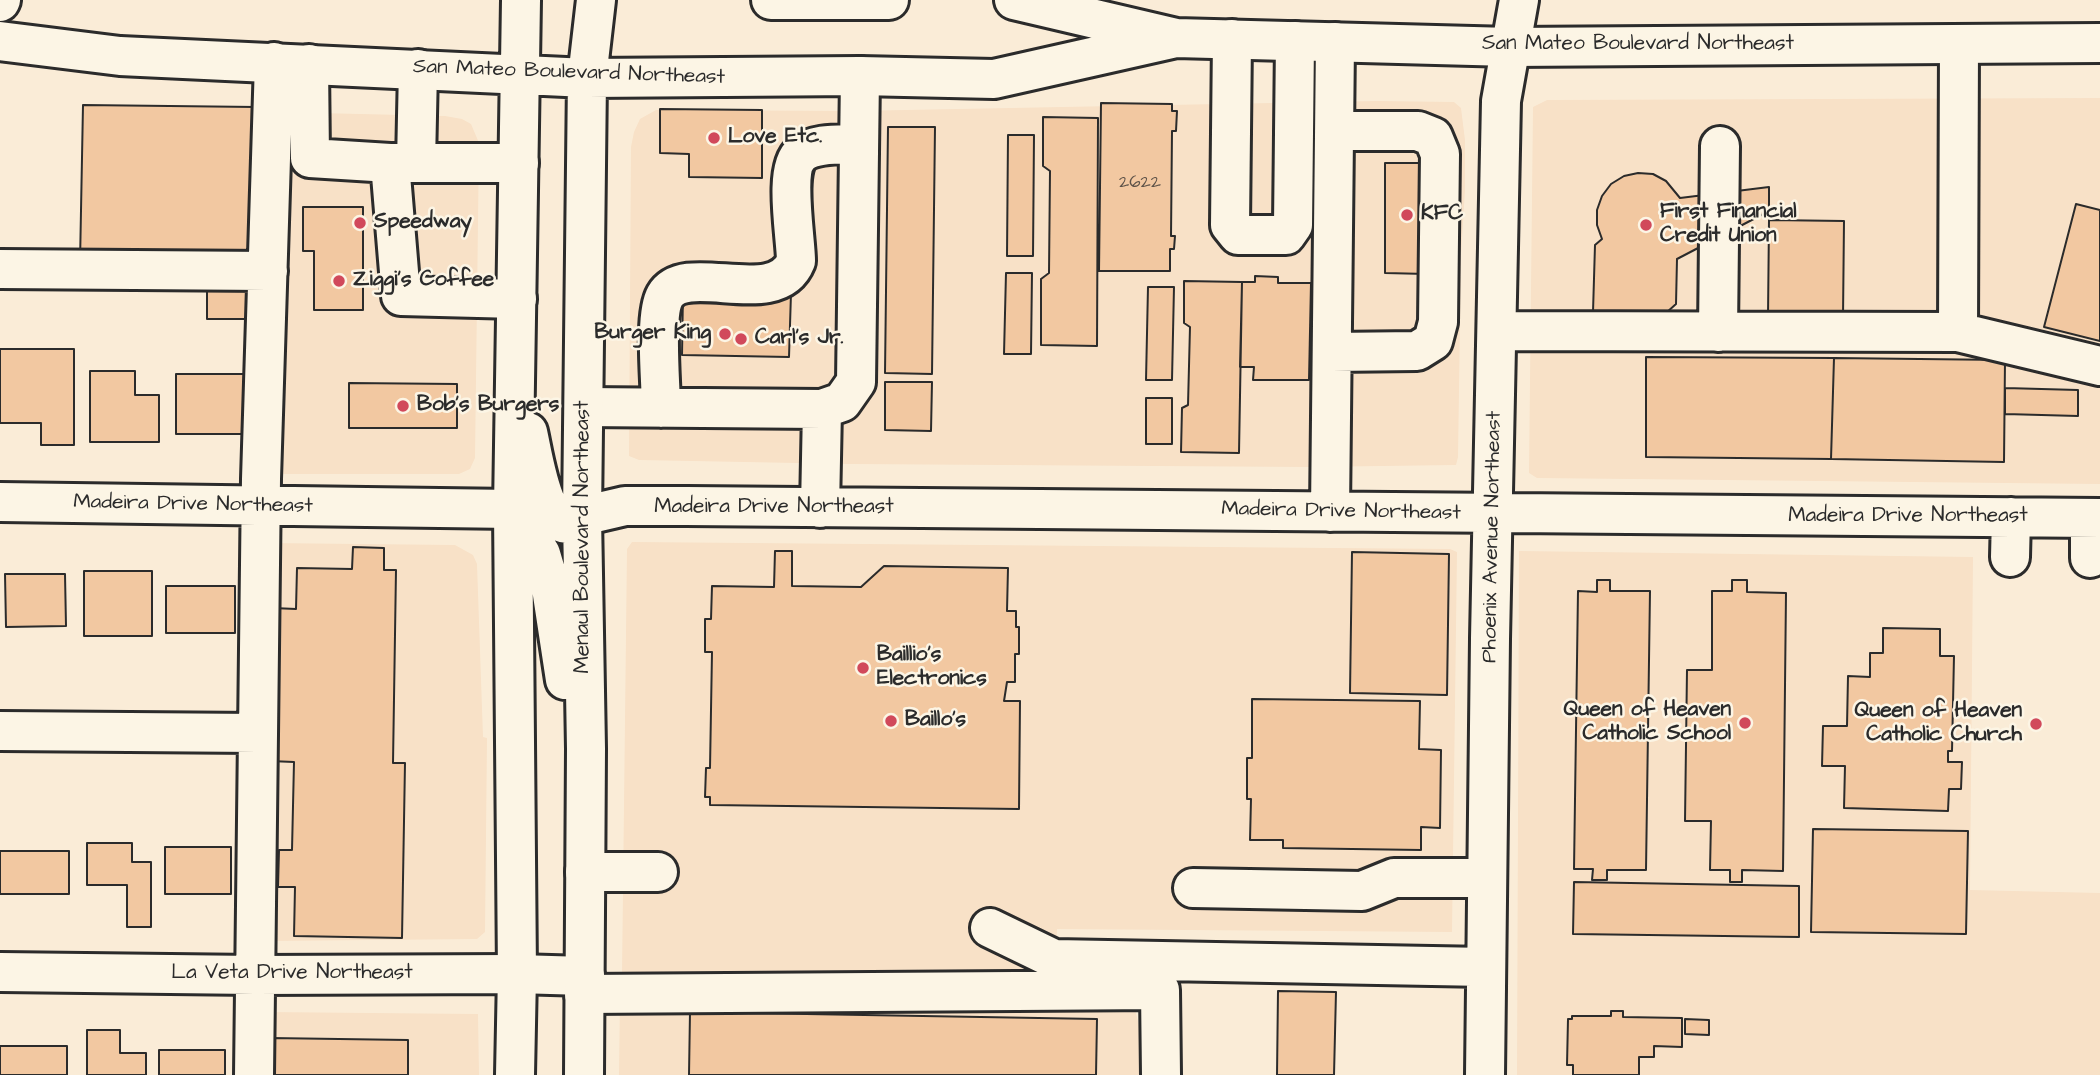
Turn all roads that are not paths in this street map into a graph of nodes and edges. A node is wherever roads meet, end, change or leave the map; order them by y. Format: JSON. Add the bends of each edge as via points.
{"nodes":[{"id":1,"x":521,"y":0,"type":"edge"},
{"id":2,"x":596,"y":0,"type":"edge"},
{"id":3,"x":771,"y":0,"type":"edge"},
{"id":4,"x":851,"y":0,"type":"edge"},
{"id":5,"x":889,"y":0,"type":"edge"},
{"id":6,"x":1014,"y":0,"type":"edge"},
{"id":7,"x":1519,"y":0,"type":"edge"},
{"id":8,"x":1176,"y":38,"type":"junction"},
{"id":9,"x":1232,"y":39,"type":"junction"},
{"id":10,"x":0,"y":41,"type":"edge"},
{"id":11,"x":1295,"y":41,"type":"junction"},
{"id":12,"x":1335,"y":42,"type":"junction"},
{"id":13,"x":2100,"y":43,"type":"edge"},
{"id":14,"x":1959,"y":44,"type":"junction"},
{"id":15,"x":1510,"y":47,"type":"junction"},
{"id":16,"x":292,"y":63,"type":"junction"},
{"id":17,"x":418,"y":69,"type":"junction"},
{"id":18,"x":520,"y":73,"type":"junction"},
{"id":19,"x":860,"y":76,"type":"junction"},
{"id":20,"x":587,"y":78,"type":"junction"},
{"id":21,"x":1334,"y":131,"type":"junction"},
{"id":22,"x":859,"y":144,"type":"junction"},
{"id":23,"x":1720,"y":146,"type":"dead end"},
{"id":24,"x":403,"y":163,"type":"junction"},
{"id":25,"x":519,"y":163,"type":"junction"},
{"id":26,"x":0,"y":269,"type":"edge"},
{"id":27,"x":268,"y":271,"type":"junction"},
{"id":28,"x":517,"y":299,"type":"junction"},
{"id":29,"x":1497,"y":331,"type":"junction"},
{"id":30,"x":1717,"y":332,"type":"junction"},
{"id":31,"x":1958,"y":332,"type":"junction"},
{"id":32,"x":1332,"y":352,"type":"junction"},
{"id":33,"x":2100,"y":366,"type":"edge"},
{"id":34,"x":516,"y":379,"type":"junction"},
{"id":35,"x":584,"y":407,"type":"junction"},
{"id":36,"x":661,"y":408,"type":"junction"},
{"id":37,"x":821,"y":409,"type":"junction"},
{"id":38,"x":0,"y":502,"type":"edge"},
{"id":39,"x":261,"y":506,"type":"junction"},
{"id":40,"x":820,"y":508,"type":"junction"},
{"id":41,"x":513,"y":509,"type":"junction"},
{"id":42,"x":1330,"y":512,"type":"junction"},
{"id":43,"x":1494,"y":514,"type":"junction"},
{"id":44,"x":582,"y":516,"type":"junction"},
{"id":45,"x":2011,"y":517,"type":"junction"},
{"id":46,"x":2095,"y":518,"type":"edge"},
{"id":47,"x":2010,"y":557,"type":"dead end"},
{"id":48,"x":2090,"y":558,"type":"dead end"},
{"id":49,"x":0,"y":732,"type":"edge"},
{"id":50,"x":258,"y":733,"type":"junction"},
{"id":51,"x":586,"y":748,"type":"junction"},
{"id":52,"x":585,"y":872,"type":"junction"},
{"id":53,"x":658,"y":872,"type":"dead end"},
{"id":54,"x":1487,"y":878,"type":"junction"},
{"id":55,"x":1193,"y":888,"type":"dead end"},
{"id":56,"x":990,"y":928,"type":"dead end"},
{"id":57,"x":1486,"y":967,"type":"junction"},
{"id":58,"x":0,"y":972,"type":"edge"},
{"id":59,"x":517,"y":974,"type":"junction"},
{"id":60,"x":255,"y":975,"type":"junction"},
{"id":61,"x":585,"y":985,"type":"junction"},
{"id":62,"x":254,"y":1075,"type":"edge"},
{"id":63,"x":515,"y":1075,"type":"edge"},
{"id":64,"x":584,"y":1075,"type":"edge"},
{"id":65,"x":1161,"y":1075,"type":"edge"},
{"id":66,"x":1485,"y":1075,"type":"edge"}],
"edges":[{"from":1,"to":18,"type":"main road"},
{"from":2,"to":20,"type":"main road","name":"Menaul Boulevard Northeast"},
{"from":3,"to":4,"type":"main road"},
{"from":4,"to":5,"type":"main road"},
{"from":6,"to":8,"type":"main road","name":"San Mateo Boulevard Northeast"},
{"from":7,"to":15,"type":"main road","name":"Phoenix Avenue Northeast"},
{"from":8,"to":9,"type":"main road","name":"San Mateo Boulevard Northeast"},
{"from":8,"to":19,"type":"main road","name":"San Mateo Boulevard Northeast","via":[[994,79]]},
{"from":9,"to":11,"type":"main road","name":"San Mateo Boulevard Northeast"},
{"from":9,"to":11,"type":"main road","via":[[1230,225],[1238,235],[1286,235],[1293,225]]},
{"from":10,"to":16,"type":"main road","name":"San Mateo Boulevard Northeast","via":[[120,55]]},
{"from":11,"to":12,"type":"main road","name":"San Mateo Boulevard Northeast"},
{"from":12,"to":15,"type":"main road","name":"San Mateo Boulevard Northeast"},
{"from":12,"to":21,"type":"main road"},
{"from":13,"to":14,"type":"main road","name":"San Mateo Boulevard Northeast"},
{"from":14,"to":15,"type":"main road","name":"San Mateo Boulevard Northeast"},
{"from":14,"to":31,"type":"main road"},
{"from":15,"to":29,"type":"main road","name":"Phoenix Avenue Northeast","via":[[1501,101]]},
{"from":16,"to":17,"type":"main road","name":"San Mateo Boulevard Northeast"},
{"from":16,"to":24,"type":"main road","via":[[310,158]]},
{"from":16,"to":27,"type":"main road"},
{"from":17,"to":18,"type":"main road","name":"San Mateo Boulevard Northeast"},
{"from":17,"to":24,"type":"main road"},
{"from":18,"to":20,"type":"main road","name":"San Mateo Boulevard Northeast"},
{"from":18,"to":25,"type":"main road"},
{"from":19,"to":20,"type":"main road","name":"San Mateo Boulevard Northeast"},
{"from":19,"to":22,"type":"main road"},
{"from":20,"to":35,"type":"main road","name":"Menaul Boulevard Northeast"},
{"from":21,"to":32,"type":"main road"},
{"from":21,"to":32,"type":"main road","via":[[1418,131],[1433,137],[1440,155],[1438,322],[1433,341],[1417,351]]},
{"from":22,"to":36,"type":"main road","via":[[825,145],[801,154],[796,161],[792,177],[796,261],[781,279],[761,285],[679,284],[666,295],[659,315]]},
{"from":22,"to":37,"type":"main road","via":[[856,382],[842,402]]},
{"from":23,"to":30,"type":"main road"},
{"from":24,"to":25,"type":"main road"},
{"from":24,"to":28,"type":"main road","via":[[401,296]]},
{"from":25,"to":28,"type":"main road"},
{"from":26,"to":27,"type":"main road"},
{"from":27,"to":39,"type":"main road"},
{"from":28,"to":34,"type":"main road"},
{"from":29,"to":30,"type":"main road"},
{"from":29,"to":43,"type":"main road","name":"Phoenix Avenue Northeast"},
{"from":30,"to":31,"type":"main road"},
{"from":31,"to":33,"type":"main road"},
{"from":32,"to":42,"type":"main road"},
{"from":34,"to":41,"type":"main road"},
{"from":34,"to":44,"type":"main road","name":"Madeira Drive Northeast","via":[[548,507],[557,521],[565,524],[576,523]]},
{"from":35,"to":36,"type":"main road"},
{"from":35,"to":44,"type":"main road","name":"Menaul Boulevard Northeast"},
{"from":36,"to":37,"type":"main road"},
{"from":37,"to":40,"type":"main road"},
{"from":38,"to":39,"type":"main road","name":"Madeira Drive Northeast"},
{"from":39,"to":41,"type":"main road","name":"Madeira Drive Northeast"},
{"from":39,"to":50,"type":"main road"},
{"from":40,"to":42,"type":"main road","name":"Madeira Drive Northeast"},
{"from":40,"to":44,"type":"main road","name":"Madeira Drive Northeast","via":[[625,506]]},
{"from":41,"to":51,"type":"main road","via":[[541,554],[551,588],[564,676]]},
{"from":41,"to":59,"type":"main road"},
{"from":42,"to":43,"type":"main road","name":"Madeira Drive Northeast"},
{"from":43,"to":45,"type":"main road","name":"Madeira Drive Northeast"},
{"from":43,"to":54,"type":"main road","name":"Phoenix Avenue Northeast"},
{"from":44,"to":51,"type":"main road","name":"Menaul Boulevard Northeast"},
{"from":45,"to":46,"type":"main road","name":"Madeira Drive Northeast"},
{"from":45,"to":47,"type":"main road"},
{"from":46,"to":48,"type":"main road"},
{"from":49,"to":50,"type":"main road"},
{"from":50,"to":60,"type":"main road"},
{"from":51,"to":52,"type":"main road","name":"Menaul Boulevard Northeast"},
{"from":52,"to":53,"type":"main road"},
{"from":52,"to":61,"type":"main road","name":"Menaul Boulevard Northeast"},
{"from":54,"to":55,"type":"main road","via":[[1394,878],[1362,891]]},
{"from":54,"to":57,"type":"main road","name":"Phoenix Avenue Northeast"},
{"from":56,"to":57,"type":"main road","via":[[1054,959]]},
{"from":57,"to":66,"type":"main road","name":"Phoenix Avenue Northeast"},
{"from":58,"to":60,"type":"main road","name":"La Veta Drive Northeast"},
{"from":59,"to":60,"type":"main road","name":"La Veta Drive Northeast"},
{"from":59,"to":61,"type":"main road","name":"La Veta Drive Northeast"},
{"from":59,"to":63,"type":"main road"},
{"from":60,"to":62,"type":"main road"},
{"from":61,"to":64,"type":"main road","name":"Menaul Boulevard Northeast"},
{"from":61,"to":65,"type":"main road","name":"La Veta Drive Northeast","via":[[1160,990]]}]}
